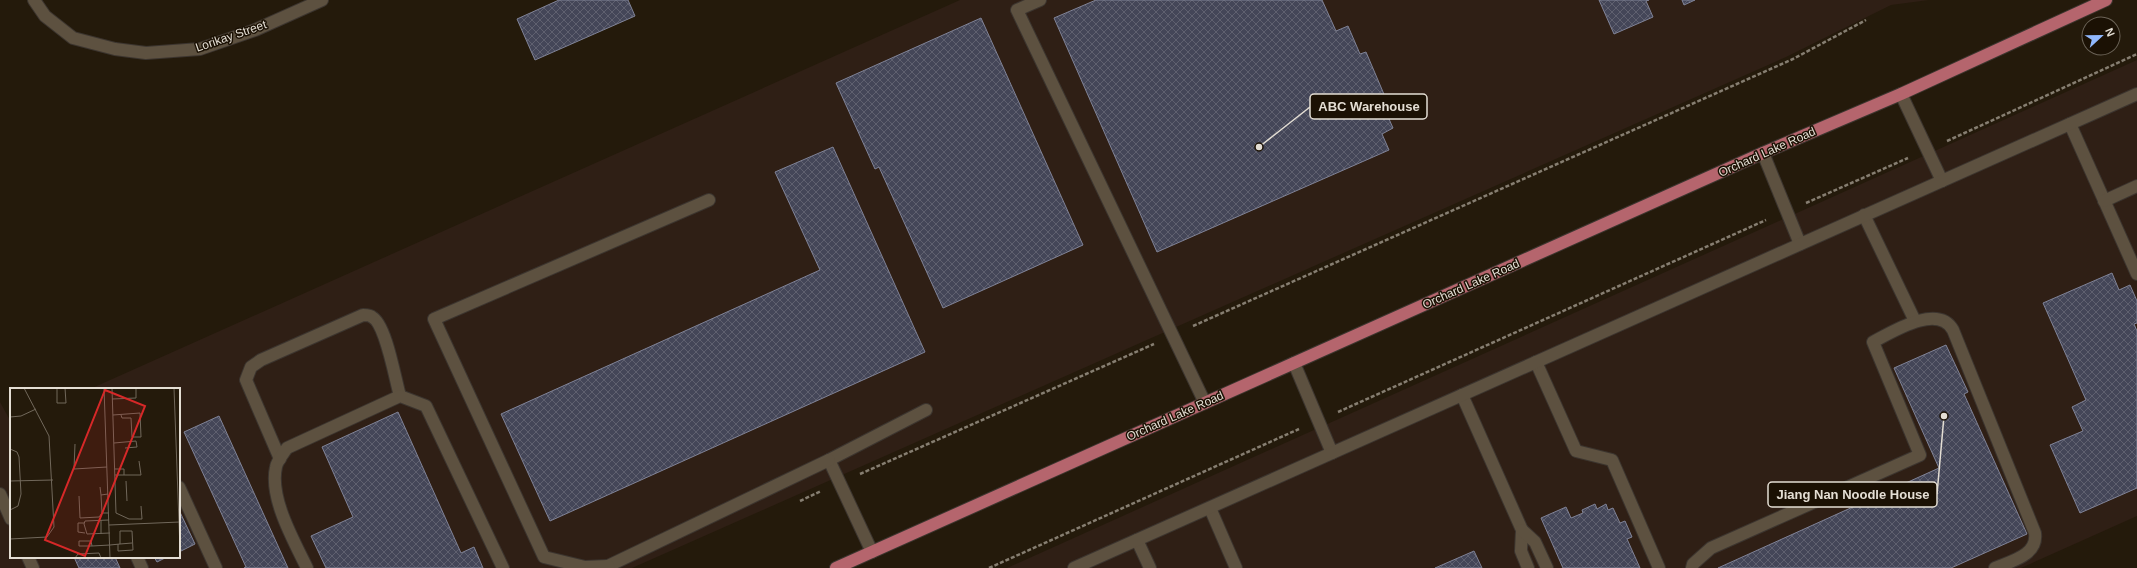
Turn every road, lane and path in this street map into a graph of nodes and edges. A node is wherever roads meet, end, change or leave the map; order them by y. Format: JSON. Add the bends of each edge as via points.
{"nodes":[{"id":1,"x":34,"y":0,"type":"edge"},
{"id":2,"x":322,"y":0,"type":"edge"},
{"id":3,"x":1040,"y":0,"type":"edge"},
{"id":4,"x":2106,"y":0,"type":"edge"},
{"id":5,"x":1866,"y":20,"type":"dead end"},
{"id":6,"x":2137,"y":54,"type":"edge"},
{"id":7,"x":1901,"y":94,"type":"junction"},
{"id":8,"x":2137,"y":94,"type":"edge"},
{"id":9,"x":2070,"y":124,"type":"junction"},
{"id":10,"x":1929,"y":149,"type":"junction"},
{"id":11,"x":1764,"y":153,"type":"junction"},
{"id":12,"x":1942,"y":181,"type":"junction"},
{"id":13,"x":2137,"y":186,"type":"edge"},
{"id":14,"x":709,"y":200,"type":"dead end"},
{"id":15,"x":2104,"y":201,"type":"junction"},
{"id":16,"x":1787,"y":211,"type":"junction"},
{"id":17,"x":1864,"y":215,"type":"junction"},
{"id":18,"x":1800,"y":244,"type":"junction"},
{"id":19,"x":2137,"y":274,"type":"edge"},
{"id":20,"x":1915,"y":321,"type":"junction"},
{"id":21,"x":1173,"y":335,"type":"junction"},
{"id":22,"x":1536,"y":362,"type":"junction"},
{"id":23,"x":1294,"y":363,"type":"junction"},
{"id":24,"x":1462,"y":395,"type":"junction"},
{"id":25,"x":400,"y":396,"type":"junction"},
{"id":26,"x":1205,"y":403,"type":"junction"},
{"id":27,"x":926,"y":410,"type":"dead end"},
{"id":28,"x":1318,"y":421,"type":"junction"},
{"id":29,"x":1332,"y":453,"type":"junction"},
{"id":30,"x":280,"y":459,"type":"junction"},
{"id":31,"x":829,"y":460,"type":"junction"},
{"id":32,"x":840,"y":483,"type":"junction"},
{"id":33,"x":180,"y":490,"type":"edge"},
{"id":34,"x":0,"y":494,"type":"edge"},
{"id":35,"x":798,"y":502,"type":"dead end"},
{"id":36,"x":1210,"y":508,"type":"junction"},
{"id":37,"x":10,"y":516,"type":"edge"},
{"id":38,"x":1522,"y":530,"type":"junction"},
{"id":39,"x":1138,"y":540,"type":"junction"},
{"id":40,"x":872,"y":552,"type":"junction"},
{"id":41,"x":28,"y":558,"type":"edge"},
{"id":42,"x":137,"y":558,"type":"edge"},
{"id":43,"x":609,"y":567,"type":"edge"},
{"id":44,"x":33,"y":568,"type":"edge"},
{"id":45,"x":142,"y":568,"type":"edge"},
{"id":46,"x":216,"y":568,"type":"edge"},
{"id":47,"x":307,"y":568,"type":"edge"},
{"id":48,"x":503,"y":568,"type":"edge"},
{"id":49,"x":836,"y":568,"type":"edge"},
{"id":50,"x":989,"y":568,"type":"edge"},
{"id":51,"x":1074,"y":568,"type":"edge"},
{"id":52,"x":1150,"y":568,"type":"edge"},
{"id":53,"x":1236,"y":568,"type":"edge"},
{"id":54,"x":1528,"y":568,"type":"edge"},
{"id":55,"x":1547,"y":568,"type":"edge"},
{"id":56,"x":1659,"y":568,"type":"edge"},
{"id":57,"x":1692,"y":568,"type":"edge"},
{"id":58,"x":1995,"y":568,"type":"edge"}],
"edges":[{"from":1,"to":2,"type":"street","name":"Lorikay Street","via":[[45,16],[73,38],[115,49],[146,53],[200,49],[255,30]]},
{"from":3,"to":21,"type":"street","via":[[1017,10]]},
{"from":4,"to":7,"type":"main road","name":"Orchard Lake Road"},
{"from":5,"to":21,"type":"path","via":[[1793,59]]},
{"from":6,"to":10,"type":"path"},
{"from":7,"to":10,"type":"street"},
{"from":7,"to":11,"type":"main road","name":"Orchard Lake Road"},
{"from":8,"to":9,"type":"street"},
{"from":9,"to":12,"type":"street"},
{"from":9,"to":15,"type":"street"},
{"from":10,"to":12,"type":"street"},
{"from":10,"to":16,"type":"path"},
{"from":11,"to":16,"type":"street"},
{"from":11,"to":23,"type":"main road","name":"Orchard Lake Road"},
{"from":12,"to":17,"type":"street"},
{"from":13,"to":15,"type":"street"},
{"from":14,"to":43,"type":"street","via":[[434,319],[544,557],[585,567]]},
{"from":15,"to":19,"type":"street"},
{"from":16,"to":18,"type":"street"},
{"from":16,"to":28,"type":"path"},
{"from":17,"to":18,"type":"street"},
{"from":17,"to":20,"type":"street"},
{"from":18,"to":22,"type":"street"},
{"from":20,"to":57,"type":"street","via":[[1873,342],[1920,455],[1711,548],[1693,564]]},
{"from":20,"to":58,"type":"street","via":[[1939,319],[1950,326],[2035,533],[2036,540],[2029,552]]},
{"from":21,"to":26,"type":"street"},
{"from":21,"to":32,"type":"path"},
{"from":22,"to":24,"type":"street"},
{"from":22,"to":56,"type":"street","via":[[1576,451],[1612,460]]},
{"from":23,"to":26,"type":"main road","name":"Orchard Lake Road"},
{"from":23,"to":28,"type":"street"},
{"from":24,"to":29,"type":"street"},
{"from":24,"to":38,"type":"street"},
{"from":25,"to":30,"type":"street","via":[[287,448]]},
{"from":25,"to":30,"type":"street","via":[[385,340],[379,324],[372,317],[363,315],[261,360],[251,367],[246,380]]},
{"from":25,"to":48,"type":"street","via":[[426,406]]},
{"from":26,"to":40,"type":"main road","name":"Orchard Lake Road"},
{"from":27,"to":31,"type":"street"},
{"from":28,"to":29,"type":"street"},
{"from":28,"to":50,"type":"path"},
{"from":29,"to":36,"type":"street"},
{"from":30,"to":47,"type":"street","via":[[276,467],[276,488],[281,510]]},
{"from":31,"to":32,"type":"street"},
{"from":31,"to":43,"type":"street"},
{"from":32,"to":35,"type":"path"},
{"from":32,"to":40,"type":"street"},
{"from":33,"to":46,"type":"street"},
{"from":34,"to":37,"type":"street"},
{"from":36,"to":39,"type":"street"},
{"from":36,"to":53,"type":"street"},
{"from":38,"to":54,"type":"street","via":[[1521,551]]},
{"from":38,"to":55,"type":"street","via":[[1535,542]]},
{"from":39,"to":51,"type":"street"},
{"from":39,"to":52,"type":"street"},
{"from":40,"to":49,"type":"main road","name":"Orchard Lake Road"},
{"from":41,"to":44,"type":"street"},
{"from":42,"to":45,"type":"street"}]}
